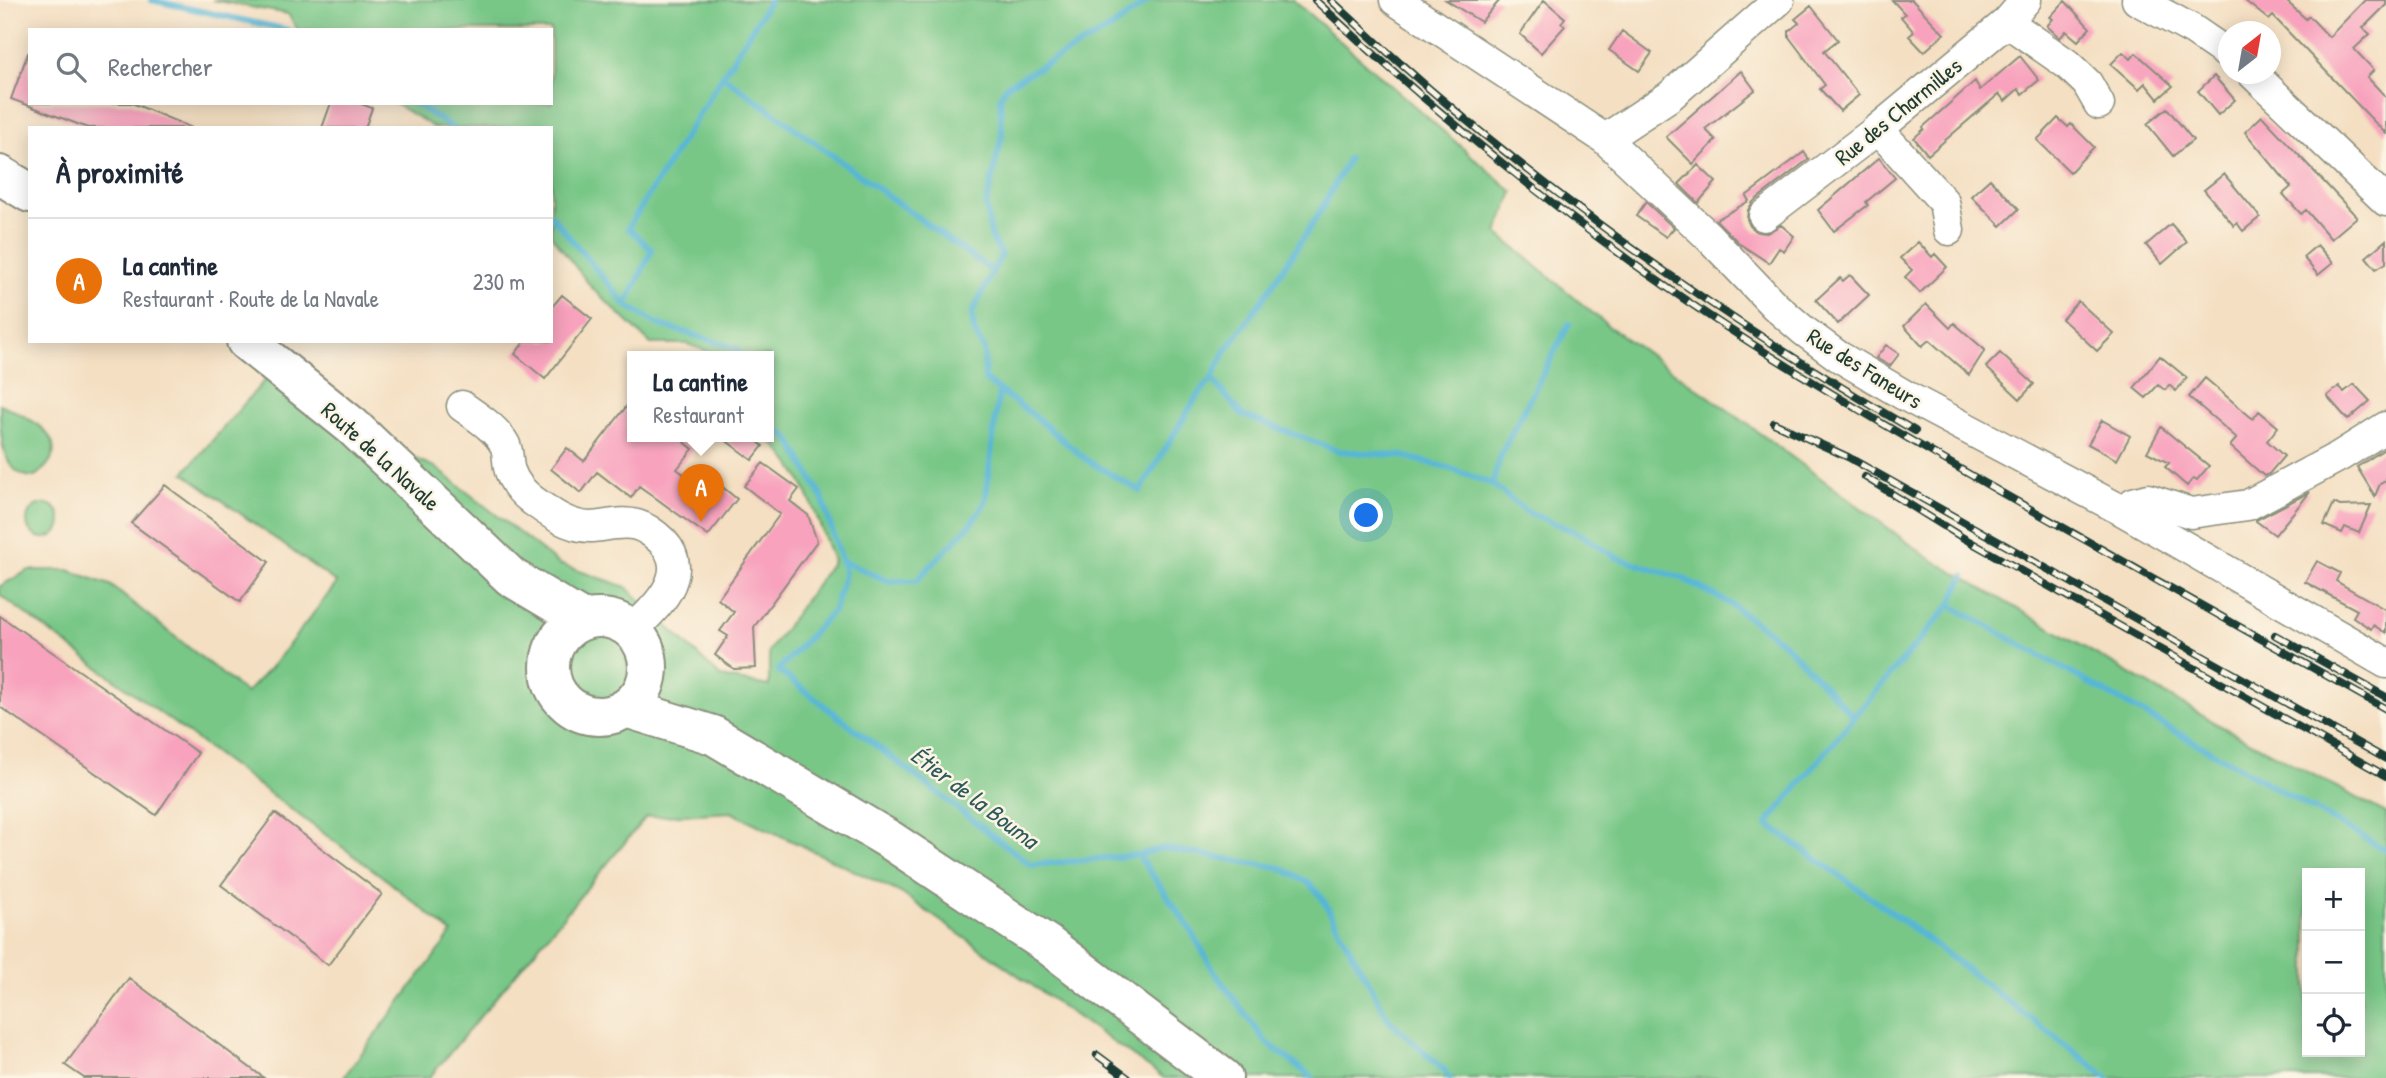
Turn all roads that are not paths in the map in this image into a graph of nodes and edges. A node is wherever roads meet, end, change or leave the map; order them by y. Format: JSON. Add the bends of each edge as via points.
{"nodes":[{"id":1,"x":1395,"y":0,"type":"edge"},
{"id":2,"x":1779,"y":0,"type":"edge"},
{"id":3,"x":2137,"y":0,"type":"edge"},
{"id":4,"x":2017,"y":11,"type":"edge"},
{"id":5,"x":2218,"y":47,"type":"edge"},
{"id":6,"x":2263,"y":84,"type":"edge"},
{"id":7,"x":2099,"y":104,"type":"dead end"},
{"id":8,"x":1878,"y":129,"type":"junction"},
{"id":9,"x":1605,"y":139,"type":"junction"},
{"id":10,"x":0,"y":175,"type":"edge"},
{"id":11,"x":28,"y":192,"type":"edge"},
{"id":12,"x":2386,"y":201,"type":"edge"},
{"id":13,"x":1764,"y":216,"type":"dead end"},
{"id":14,"x":1949,"y":230,"type":"dead end"},
{"id":15,"x":248,"y":343,"type":"edge"},
{"id":16,"x":462,"y":406,"type":"dead end"},
{"id":17,"x":2386,"y":427,"type":"edge"},
{"id":18,"x":2124,"y":512,"type":"junction"},
{"id":19,"x":511,"y":578,"type":"junction"},
{"id":20,"x":583,"y":620,"type":"junction"},
{"id":21,"x":640,"y":647,"type":"junction"},
{"id":22,"x":553,"y":651,"type":"junction"},
{"id":23,"x":2386,"y":663,"type":"edge"},
{"id":24,"x":626,"y":708,"type":"junction"},
{"id":25,"x":713,"y":736,"type":"junction"},
{"id":26,"x":1223,"y":1078,"type":"edge"}],
"edges":[{"from":1,"to":9,"type":"street","name":"Rue des Faneurs"},
{"from":2,"to":9,"type":"street","via":[[1670,96]]},
{"from":3,"to":5,"type":"street"},
{"from":4,"to":7,"type":"street","via":[[2087,83]]},
{"from":4,"to":8,"type":"street","name":"Rue des Charmilles"},
{"from":6,"to":12,"type":"street"},
{"from":8,"to":13,"type":"street","name":"Rue des Charmilles"},
{"from":8,"to":14,"type":"street","via":[[1944,202]]},
{"from":9,"to":18,"type":"street","name":"Rue des Faneurs","via":[[1775,306],[1838,356]]},
{"from":10,"to":11,"type":"main road"},
{"from":15,"to":19,"type":"main road","name":"Route de la Navale","via":[[352,426]]},
{"from":16,"to":21,"type":"street","via":[[505,443],[516,484],[552,514],[590,527],[637,525],[666,545],[675,575],[651,612]]},
{"from":17,"to":18,"type":"street","via":[[2248,505],[2190,513],[2148,499],[2133,503]]},
{"from":18,"to":23,"type":"street","name":"Rue des Faneurs"},
{"from":19,"to":20,"type":"main road","name":"Route de la Navale"},
{"from":19,"to":22,"type":"main road","name":"Route de la Navale"},
{"from":20,"to":21,"type":"main road","via":[[621,623]]},
{"from":20,"to":22,"type":"main road","via":[[562,634]]},
{"from":21,"to":24,"type":"main road","via":[[643,688]]},
{"from":21,"to":25,"type":"main road","via":[[659,680]]},
{"from":22,"to":24,"type":"main road","via":[[553,681],[572,707],[596,716]]},
{"from":24,"to":25,"type":"main road"},
{"from":25,"to":26,"type":"main road","via":[[890,840],[1047,944]]}]}
